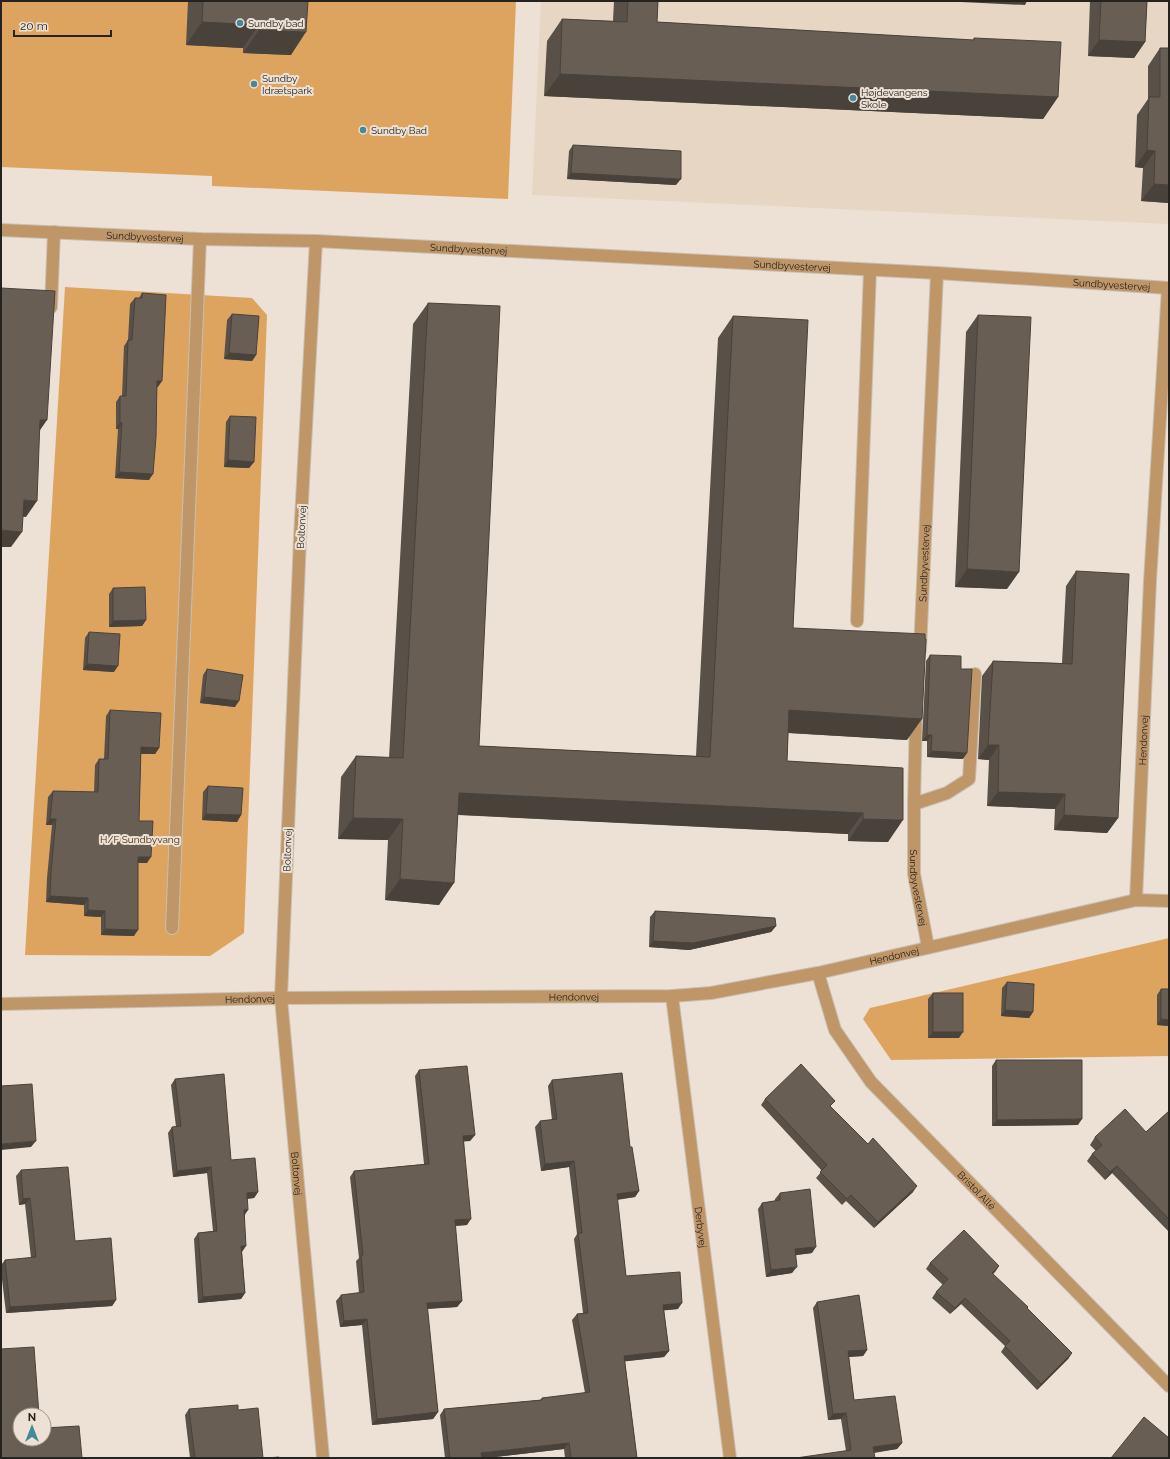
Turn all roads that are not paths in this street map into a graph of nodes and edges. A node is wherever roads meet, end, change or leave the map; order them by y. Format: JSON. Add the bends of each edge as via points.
{"nodes":[{"id":1,"x":1,"y":230,"type":"edge"},
{"id":2,"x":54,"y":232,"type":"junction"},
{"id":3,"x":200,"y":239,"type":"junction"},
{"id":4,"x":316,"y":241,"type":"junction"},
{"id":5,"x":870,"y":270,"type":"junction"},
{"id":6,"x":937,"y":273,"type":"junction"},
{"id":7,"x":1168,"y":288,"type":"edge"},
{"id":8,"x":51,"y":317,"type":"edge"},
{"id":9,"x":1150,"y":581,"type":"joint"},
{"id":10,"x":857,"y":621,"type":"dead end"},
{"id":11,"x":919,"y":659,"type":"edge"},
{"id":12,"x":975,"y":674,"type":"dead end"},
{"id":13,"x":917,"y":704,"type":"edge"},
{"id":14,"x":914,"y":804,"type":"junction"},
{"id":15,"x":1136,"y":900,"type":"junction"},
{"id":16,"x":1169,"y":901,"type":"edge"},
{"id":17,"x":172,"y":928,"type":"dead end"},
{"id":18,"x":928,"y":948,"type":"junction"},
{"id":19,"x":818,"y":973,"type":"junction"},
{"id":20,"x":672,"y":996,"type":"junction"},
{"id":21,"x":281,"y":998,"type":"junction"},
{"id":22,"x":1,"y":1004,"type":"edge"},
{"id":23,"x":1169,"y":1386,"type":"edge"},
{"id":24,"x":323,"y":1458,"type":"edge"},
{"id":25,"x":730,"y":1458,"type":"edge"}],
"edges":[{"from":1,"to":2,"type":"street","name":"Sundbyvestervej"},
{"from":2,"to":3,"type":"street","name":"Sundbyvestervej"},
{"from":2,"to":8,"type":"street"},
{"from":3,"to":4,"type":"street","name":"Sundbyvestervej"},
{"from":3,"to":17,"type":"street"},
{"from":4,"to":5,"type":"street","name":"Sundbyvestervej"},
{"from":4,"to":21,"type":"street","name":"Boltonvej","via":[[300,538]]},
{"from":5,"to":6,"type":"street","name":"Sundbyvestervej"},
{"from":5,"to":10,"type":"street"},
{"from":6,"to":7,"type":"street","name":"Sundbyvestervej"},
{"from":6,"to":11,"type":"street","name":"Sundbyvestervej"},
{"from":7,"to":9,"type":"street","name":"Sundbyvestervej"},
{"from":9,"to":15,"type":"street","name":"Hendonvej"},
{"from":12,"to":14,"type":"street","via":[[969,779],[947,793]]},
{"from":13,"to":14,"type":"street","name":"Sundbyvestervej"},
{"from":14,"to":18,"type":"street","name":"Sundbyvestervej","via":[[914,874]]},
{"from":15,"to":16,"type":"street","name":"Hendonvej"},
{"from":15,"to":18,"type":"street","name":"Hendonvej"},
{"from":18,"to":19,"type":"street","name":"Hendonvej"},
{"from":19,"to":20,"type":"street","name":"Hendonvej","via":[[711,993]]},
{"from":19,"to":23,"type":"street","name":"Bristol Allé","via":[[835,1030],[871,1082]]},
{"from":20,"to":21,"type":"street","name":"Hendonvej"},
{"from":20,"to":25,"type":"street","name":"Derbyvej"},
{"from":21,"to":22,"type":"street","name":"Hendonvej"},
{"from":21,"to":24,"type":"street","name":"Boltonvej"}]}
